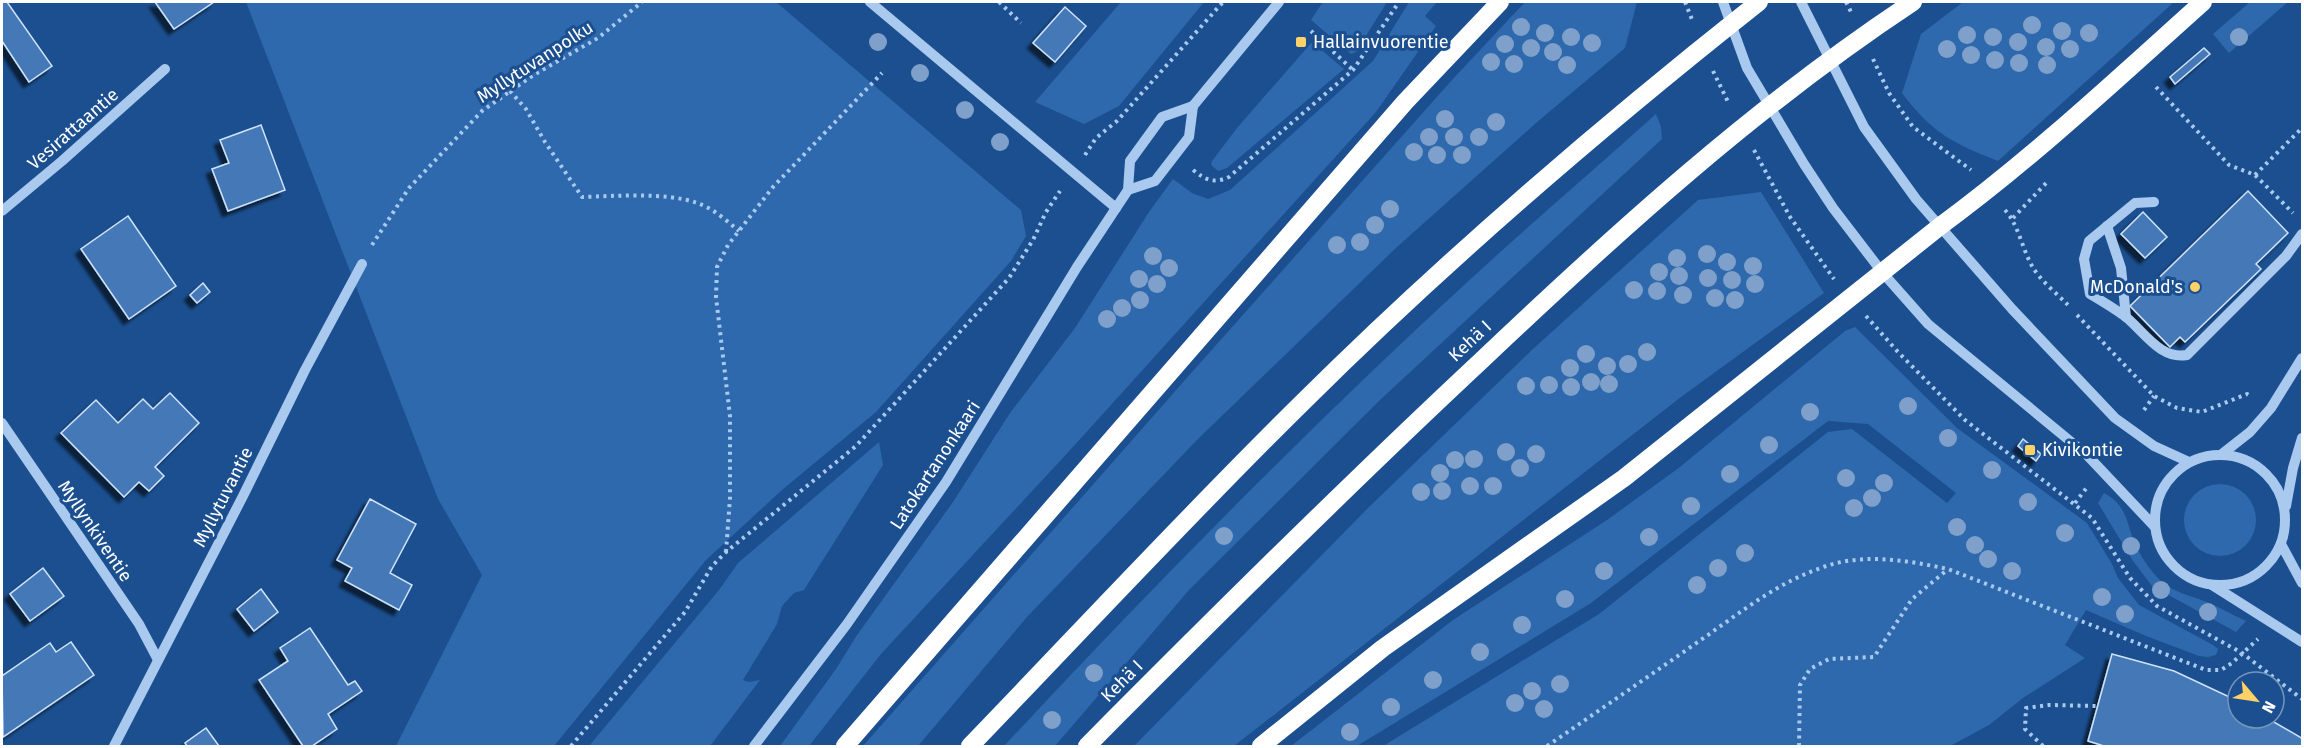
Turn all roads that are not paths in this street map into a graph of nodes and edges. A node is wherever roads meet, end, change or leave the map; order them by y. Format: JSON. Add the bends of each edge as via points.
{"nodes":[{"id":1,"x":870,"y":2,"type":"edge"},
{"id":2,"x":1279,"y":2,"type":"edge"},
{"id":3,"x":1500,"y":2,"type":"edge"},
{"id":4,"x":1723,"y":2,"type":"edge"},
{"id":5,"x":1759,"y":2,"type":"edge"},
{"id":6,"x":1801,"y":2,"type":"edge"},
{"id":7,"x":1912,"y":2,"type":"edge"},
{"id":8,"x":2203,"y":2,"type":"edge"},
{"id":9,"x":165,"y":69,"type":"dead end"},
{"id":10,"x":1192,"y":106,"type":"junction"},
{"id":11,"x":1128,"y":190,"type":"junction"},
{"id":12,"x":2154,"y":202,"type":"dead end"},
{"id":13,"x":1116,"y":208,"type":"junction"},
{"id":14,"x":2,"y":211,"type":"edge"},
{"id":15,"x":2107,"y":226,"type":"junction"},
{"id":16,"x":1940,"y":227,"type":"junction"},
{"id":17,"x":2302,"y":234,"type":"edge"},
{"id":18,"x":362,"y":264,"type":"road end"},
{"id":19,"x":1882,"y":272,"type":"junction"},
{"id":20,"x":2126,"y":317,"type":"junction"},
{"id":21,"x":2302,"y":358,"type":"edge"},
{"id":22,"x":2,"y":423,"type":"edge"},
{"id":23,"x":2302,"y":438,"type":"edge"},
{"id":24,"x":2222,"y":454,"type":"junction"},
{"id":25,"x":2188,"y":462,"type":"junction"},
{"id":26,"x":2285,"y":512,"type":"junction"},
{"id":27,"x":2155,"y":527,"type":"junction"},
{"id":28,"x":2281,"y":544,"type":"junction"},
{"id":29,"x":2302,"y":583,"type":"edge"},
{"id":30,"x":2212,"y":585,"type":"junction"},
{"id":31,"x":2302,"y":642,"type":"edge"},
{"id":32,"x":158,"y":660,"type":"junction"},
{"id":33,"x":114,"y":747,"type":"edge"},
{"id":34,"x":754,"y":747,"type":"edge"},
{"id":35,"x":845,"y":747,"type":"edge"},
{"id":36,"x":970,"y":747,"type":"edge"},
{"id":37,"x":1087,"y":747,"type":"edge"},
{"id":38,"x":1261,"y":747,"type":"edge"}],
"edges":[{"from":1,"to":13,"type":"street"},
{"from":2,"to":10,"type":"street","name":"Latokartanonkaari"},
{"from":3,"to":35,"type":"highway","via":[[1404,102]]},
{"from":4,"to":19,"type":"street","via":[[1746,68],[1833,208]]},
{"from":5,"to":36,"type":"highway","via":[[1656,83],[1464,250],[1304,401]]},
{"from":6,"to":16,"type":"street","via":[[1864,127]]},
{"from":7,"to":37,"type":"highway","name":"Kehä I","via":[[1697,164],[1560,285],[1288,544]]},
{"from":8,"to":16,"type":"highway","via":[[2024,162]]},
{"from":9,"to":14,"type":"street","name":"Vesirattaantie"},
{"from":10,"to":11,"type":"street","via":[[1189,137],[1174,157],[1155,180]]},
{"from":10,"to":11,"type":"street","name":"Latokartanonkaari","via":[[1162,117],[1130,161]]},
{"from":11,"to":13,"type":"street","name":"Latokartanonkaari"},
{"from":12,"to":15,"type":"street","via":[[2135,203]]},
{"from":13,"to":34,"type":"street","name":"Latokartanonkaari","via":[[946,482],[847,624]]},
{"from":15,"to":20,"type":"street","via":[[2121,268]]},
{"from":15,"to":20,"type":"street","via":[[2089,242],[2086,250],[2090,294]]},
{"from":16,"to":19,"type":"highway"},
{"from":16,"to":25,"type":"street","via":[[2115,418],[2154,446]]},
{"from":17,"to":20,"type":"street","via":[[2286,256],[2187,355],[2176,357],[2162,351]]},
{"from":18,"to":32,"type":"street","name":"Myllytuvantie"},
{"from":19,"to":27,"type":"street","via":[[1928,324],[2101,468]]},
{"from":19,"to":38,"type":"highway","via":[[1624,478],[1383,648]]},
{"from":21,"to":24,"type":"street","via":[[2271,408],[2250,432]]},
{"from":22,"to":32,"type":"street","name":"Myllynkiventie","via":[[139,624]]},
{"from":23,"to":26,"type":"street"},
{"from":24,"to":25,"type":"street"},
{"from":24,"to":26,"type":"street","via":[[2264,471],[2274,483]]},
{"from":25,"to":27,"type":"street","via":[[2163,487]]},
{"from":26,"to":28,"type":"street"},
{"from":27,"to":30,"type":"street","via":[[2166,557],[2178,570]]},
{"from":28,"to":29,"type":"street"},
{"from":28,"to":30,"type":"street","via":[[2270,562],[2253,576],[2233,584]]},
{"from":30,"to":31,"type":"street"},
{"from":32,"to":33,"type":"street","name":"Myllytuvantie"}]}
